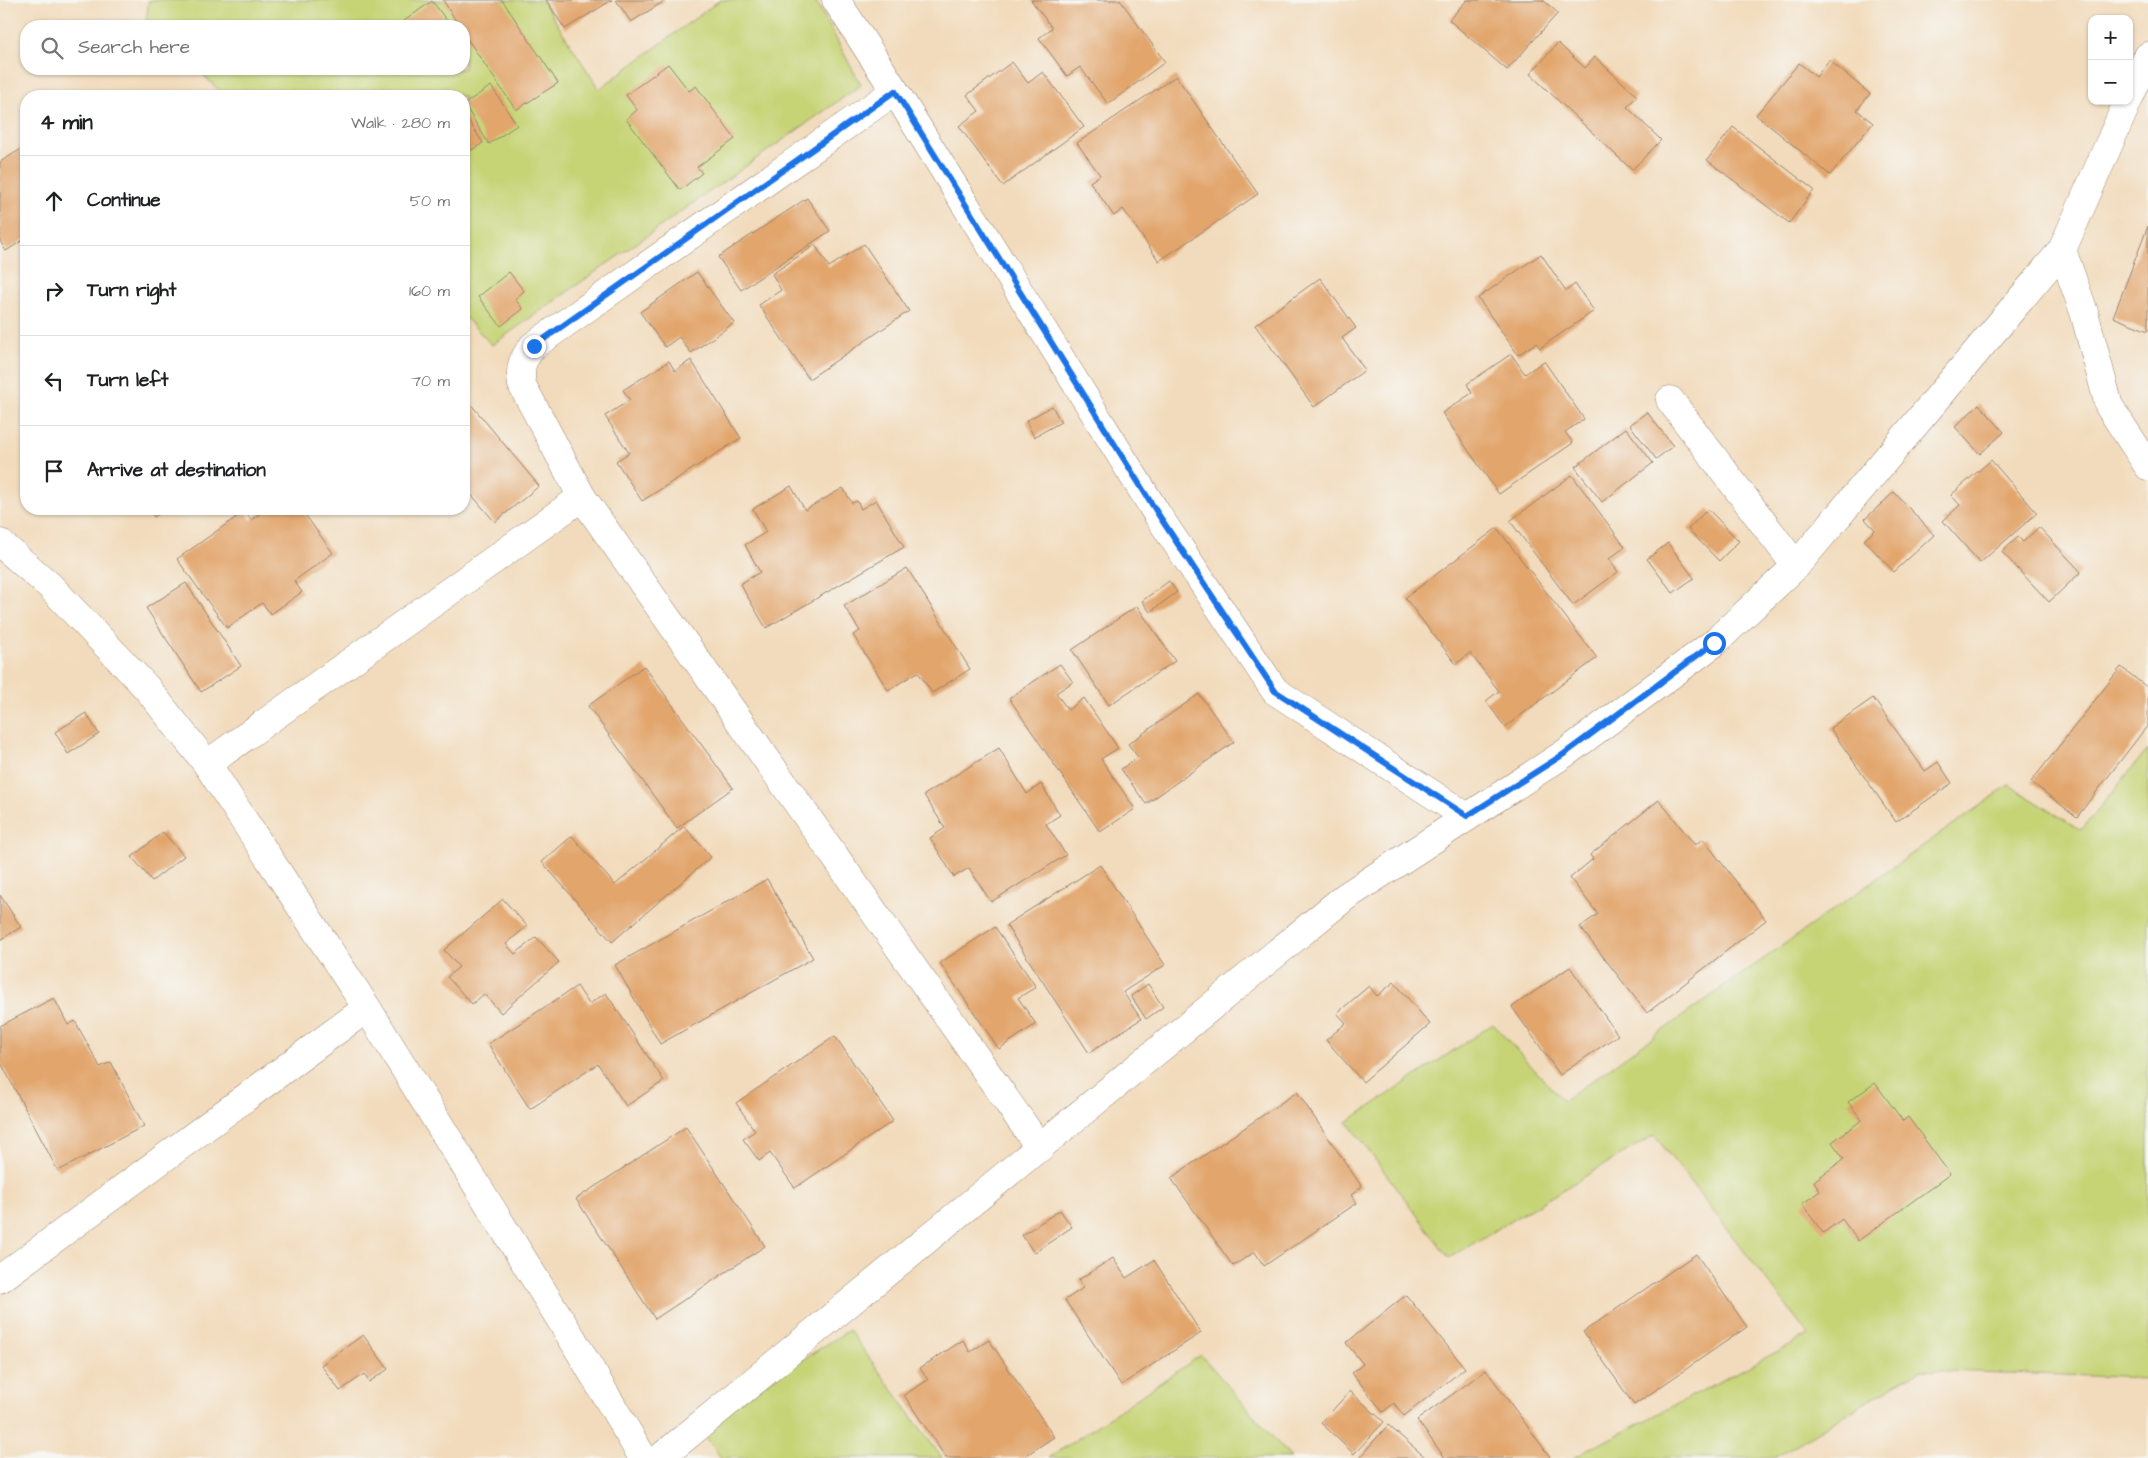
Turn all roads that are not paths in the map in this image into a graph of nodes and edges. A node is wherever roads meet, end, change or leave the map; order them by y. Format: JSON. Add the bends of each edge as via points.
{"nodes":[{"id":1,"x":836,"y":0,"type":"edge"},
{"id":2,"x":2148,"y":56,"type":"edge"},
{"id":3,"x":895,"y":91,"type":"junction"},
{"id":4,"x":2133,"y":91,"type":"edge"},
{"id":5,"x":2127,"y":105,"type":"edge"},
{"id":6,"x":2062,"y":250,"type":"junction"},
{"id":7,"x":1670,"y":400,"type":"dead end"},
{"id":8,"x":2148,"y":466,"type":"edge"},
{"id":9,"x":582,"y":497,"type":"junction"},
{"id":10,"x":0,"y":543,"type":"edge"},
{"id":11,"x":1796,"y":566,"type":"junction"},
{"id":12,"x":207,"y":764,"type":"junction"},
{"id":13,"x":1467,"y":816,"type":"junction"},
{"id":14,"x":368,"y":1008,"type":"junction"},
{"id":15,"x":1040,"y":1148,"type":"junction"},
{"id":16,"x":0,"y":1279,"type":"edge"},
{"id":17,"x":643,"y":1458,"type":"edge"},
{"id":18,"x":660,"y":1458,"type":"edge"}],
"edges":[{"from":1,"to":3,"type":"street"},
{"from":2,"to":4,"type":"street"},
{"from":3,"to":9,"type":"street","via":[[534,346],[522,360],[522,385]]},
{"from":3,"to":13,"type":"street","via":[[1158,514],[1275,691]]},
{"from":5,"to":6,"type":"street"},
{"from":6,"to":8,"type":"street","via":[[2084,312],[2109,406]]},
{"from":6,"to":11,"type":"street"},
{"from":7,"to":11,"type":"street"},
{"from":9,"to":12,"type":"street"},
{"from":9,"to":15,"type":"street"},
{"from":10,"to":12,"type":"street","via":[[49,586],[146,686]]},
{"from":11,"to":13,"type":"street","via":[[1714,643],[1564,754]]},
{"from":12,"to":14,"type":"street"},
{"from":13,"to":15,"type":"street","via":[[1345,897]]},
{"from":14,"to":16,"type":"street"},
{"from":14,"to":17,"type":"street","via":[[574,1340]]},
{"from":15,"to":18,"type":"street"}]}
